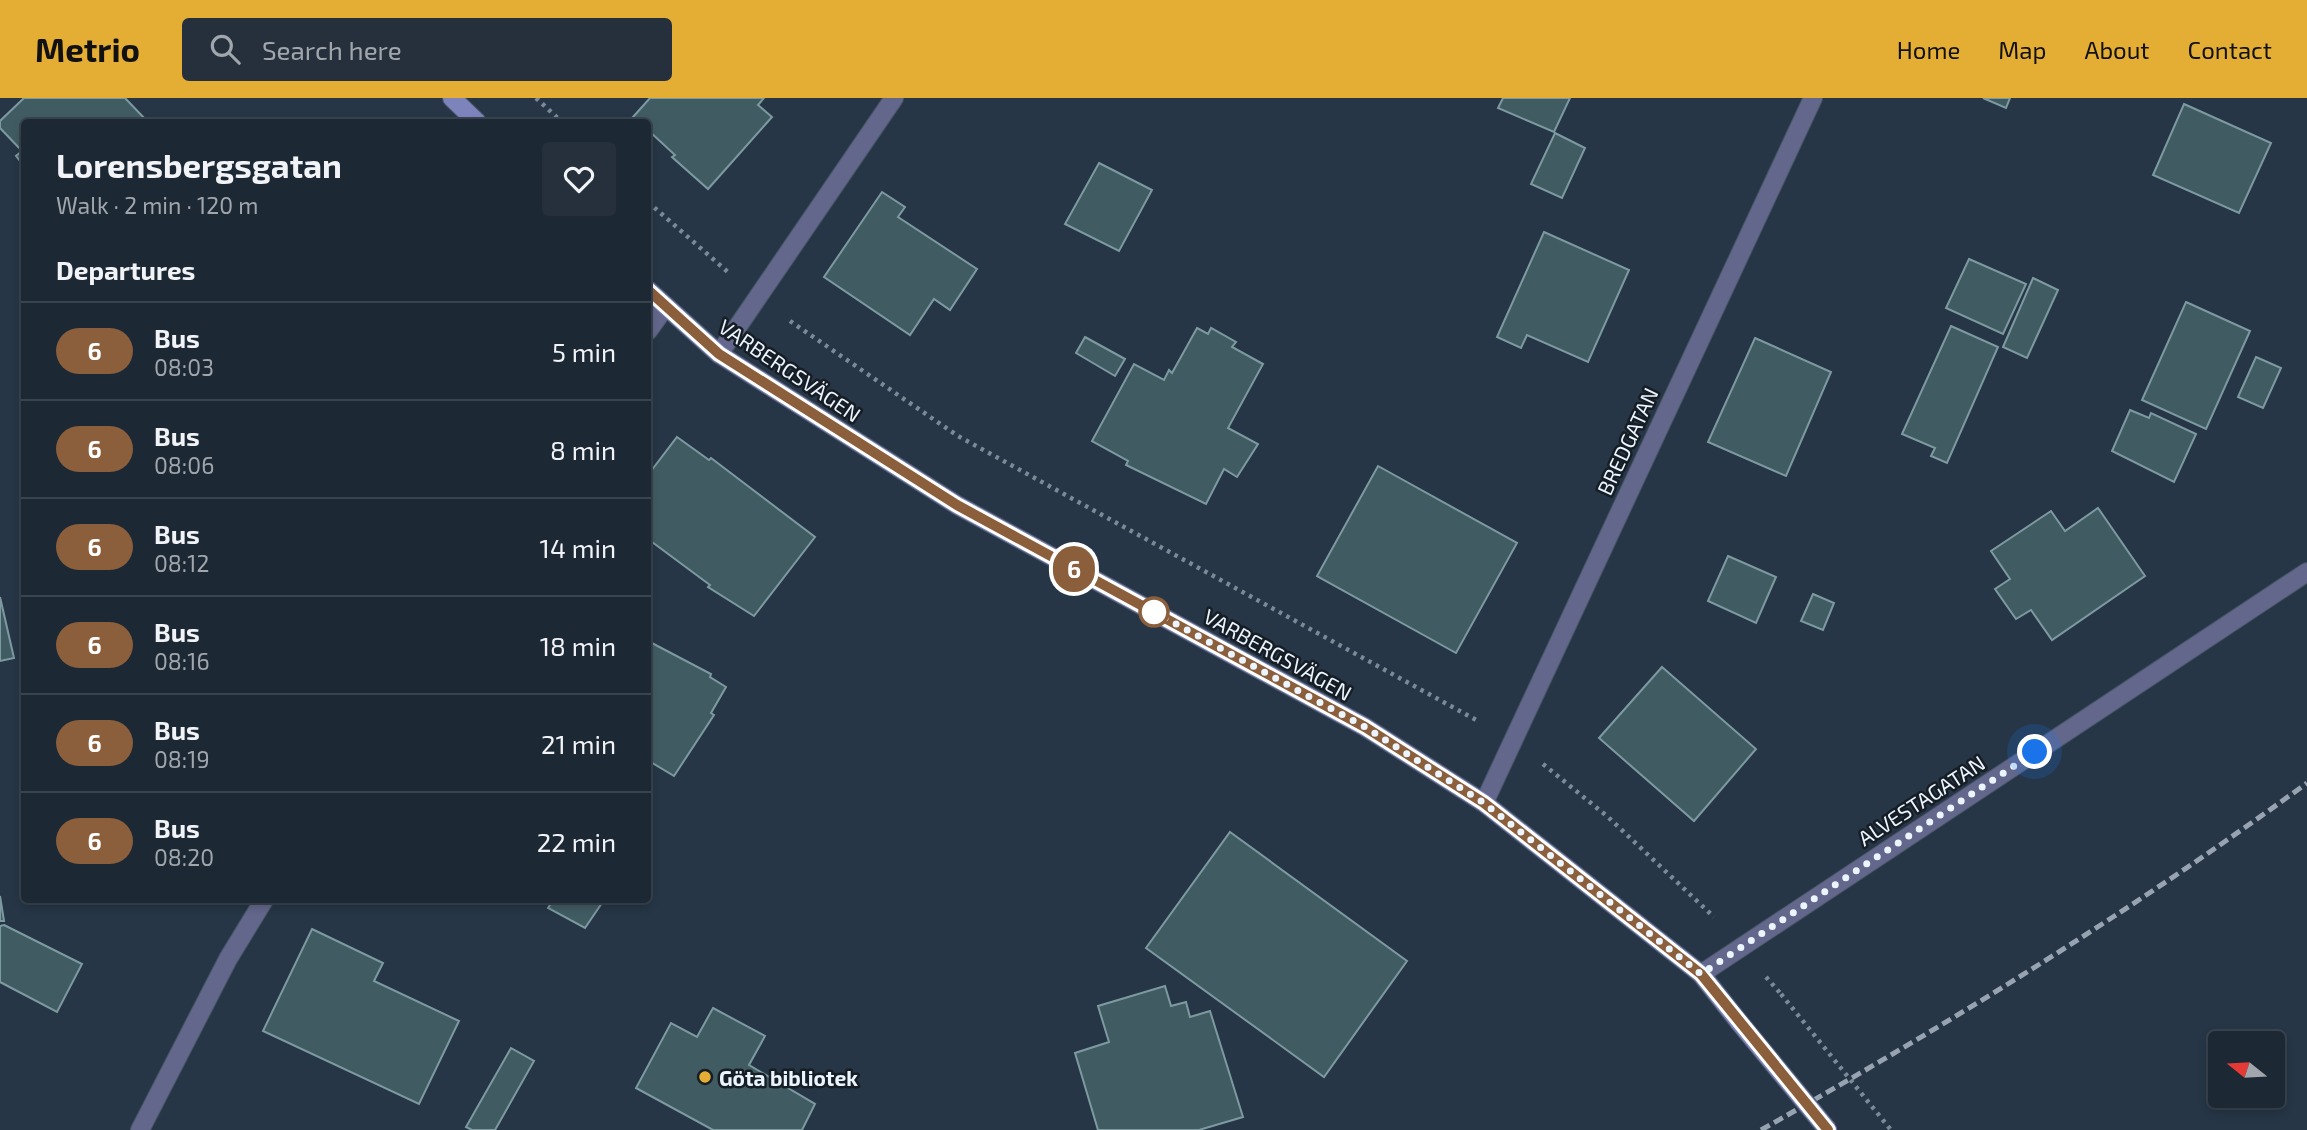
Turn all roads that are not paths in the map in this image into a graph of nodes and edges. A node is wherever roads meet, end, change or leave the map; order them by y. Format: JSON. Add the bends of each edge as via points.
{"nodes":[{"id":1,"x":452,"y":98,"type":"edge"},
{"id":2,"x":894,"y":98,"type":"edge"},
{"id":3,"x":1812,"y":98,"type":"edge"},
{"id":4,"x":474,"y":119,"type":"edge"},
{"id":5,"x":651,"y":293,"type":"edge"},
{"id":6,"x":666,"y":306,"type":"junction"},
{"id":7,"x":651,"y":327,"type":"edge"},
{"id":8,"x":719,"y":354,"type":"junction"},
{"id":9,"x":2307,"y":572,"type":"edge"},
{"id":10,"x":1484,"y":803,"type":"junction"},
{"id":11,"x":262,"y":903,"type":"edge"},
{"id":12,"x":1701,"y":974,"type":"junction"},
{"id":13,"x":140,"y":1130,"type":"edge"},
{"id":14,"x":1828,"y":1130,"type":"edge"}],
"edges":[{"from":1,"to":4,"type":"main road"},
{"from":2,"to":8,"type":"street"},
{"from":3,"to":10,"type":"street","name":"BREDGATAN"},
{"from":5,"to":6,"type":"main road","name":"VARBERGSVÄGEN"},
{"from":6,"to":7,"type":"street"},
{"from":6,"to":8,"type":"main road","name":"VARBERGSVÄGEN"},
{"from":8,"to":10,"type":"main road","name":"VARBERGSVÄGEN","via":[[957,505],[1365,727]]},
{"from":9,"to":12,"type":"street","name":"ALVESTAGATAN"},
{"from":10,"to":12,"type":"main road","name":"VARBERGSVÄGEN"},
{"from":11,"to":13,"type":"street","via":[[228,959]]},
{"from":12,"to":14,"type":"main road","name":"VARBERGSVÄGEN","bridge":true}]}
